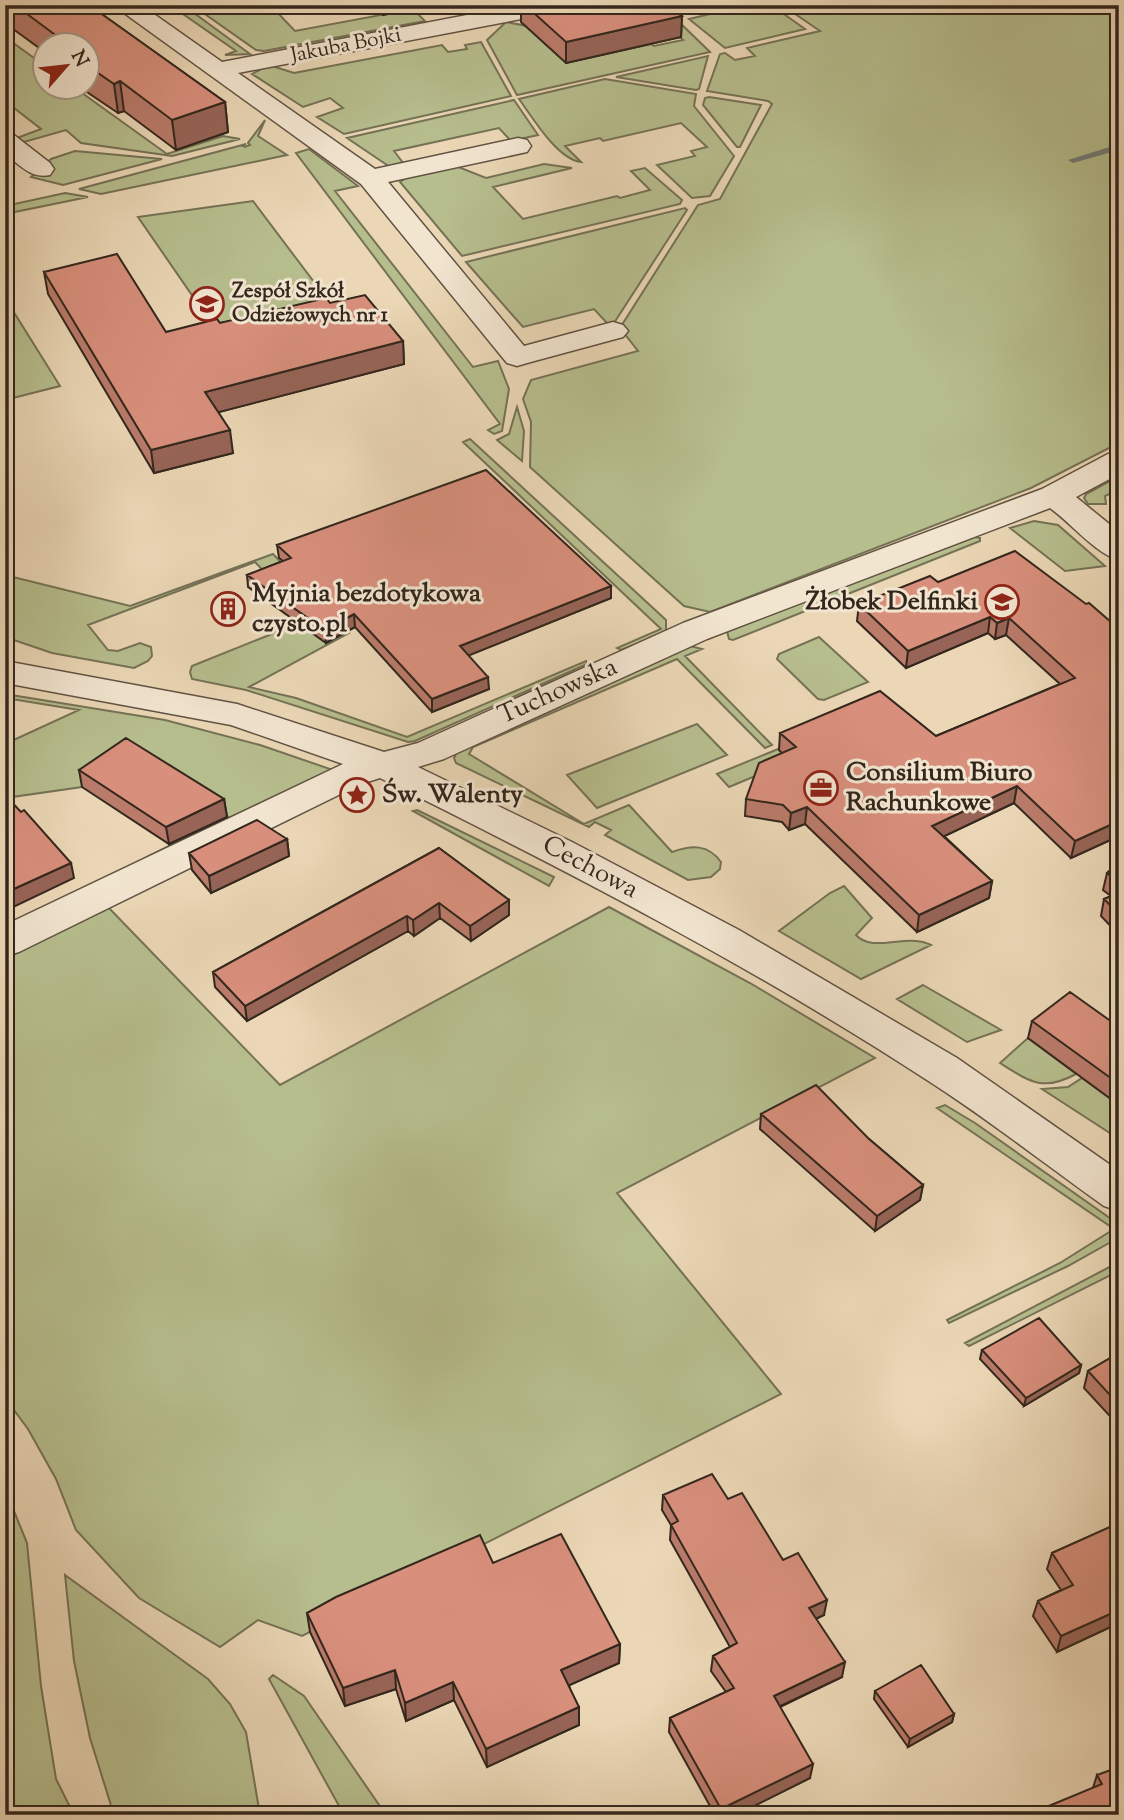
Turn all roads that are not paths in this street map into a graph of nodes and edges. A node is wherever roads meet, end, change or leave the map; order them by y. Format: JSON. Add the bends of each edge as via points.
{"nodes":[{"id":1,"x":125,"y":5,"type":"edge"},
{"id":2,"x":558,"y":5,"type":"edge"},
{"id":3,"x":217,"y":70,"type":"junction"},
{"id":4,"x":5,"y":141,"type":"edge"},
{"id":5,"x":518,"y":146,"type":"dead end"},
{"id":6,"x":41,"y":169,"type":"dead end"},
{"id":7,"x":370,"y":178,"type":"junction"},
{"id":8,"x":614,"y":331,"type":"dead end"},
{"id":9,"x":1119,"y":461,"type":"edge"},
{"id":10,"x":1053,"y":496,"type":"junction"},
{"id":11,"x":1119,"y":550,"type":"edge"},
{"id":12,"x":5,"y":672,"type":"edge"},
{"id":13,"x":383,"y":765,"type":"junction"},
{"id":14,"x":5,"y":942,"type":"edge"},
{"id":15,"x":1119,"y":1194,"type":"edge"}],
"edges":[{"from":1,"to":3,"type":"street"},
{"from":2,"to":3,"type":"street","name":"Jakuba Bojki"},
{"from":3,"to":7,"type":"street"},
{"from":4,"to":6,"type":"street"},
{"from":5,"to":7,"type":"street"},
{"from":7,"to":8,"type":"street","via":[[517,357]]},
{"from":9,"to":10,"type":"street","name":"Tuchowska"},
{"from":10,"to":11,"type":"street"},
{"from":10,"to":13,"type":"street","name":"Tuchowska","via":[[695,631],[430,751]]},
{"from":12,"to":13,"type":"street","name":"Cechowa","via":[[237,715]]},
{"from":13,"to":14,"type":"street","name":"Tuchowska","via":[[348,775]]},
{"from":13,"to":15,"type":"street","name":"Cechowa","via":[[559,851],[725,940],[942,1069]]}]}
